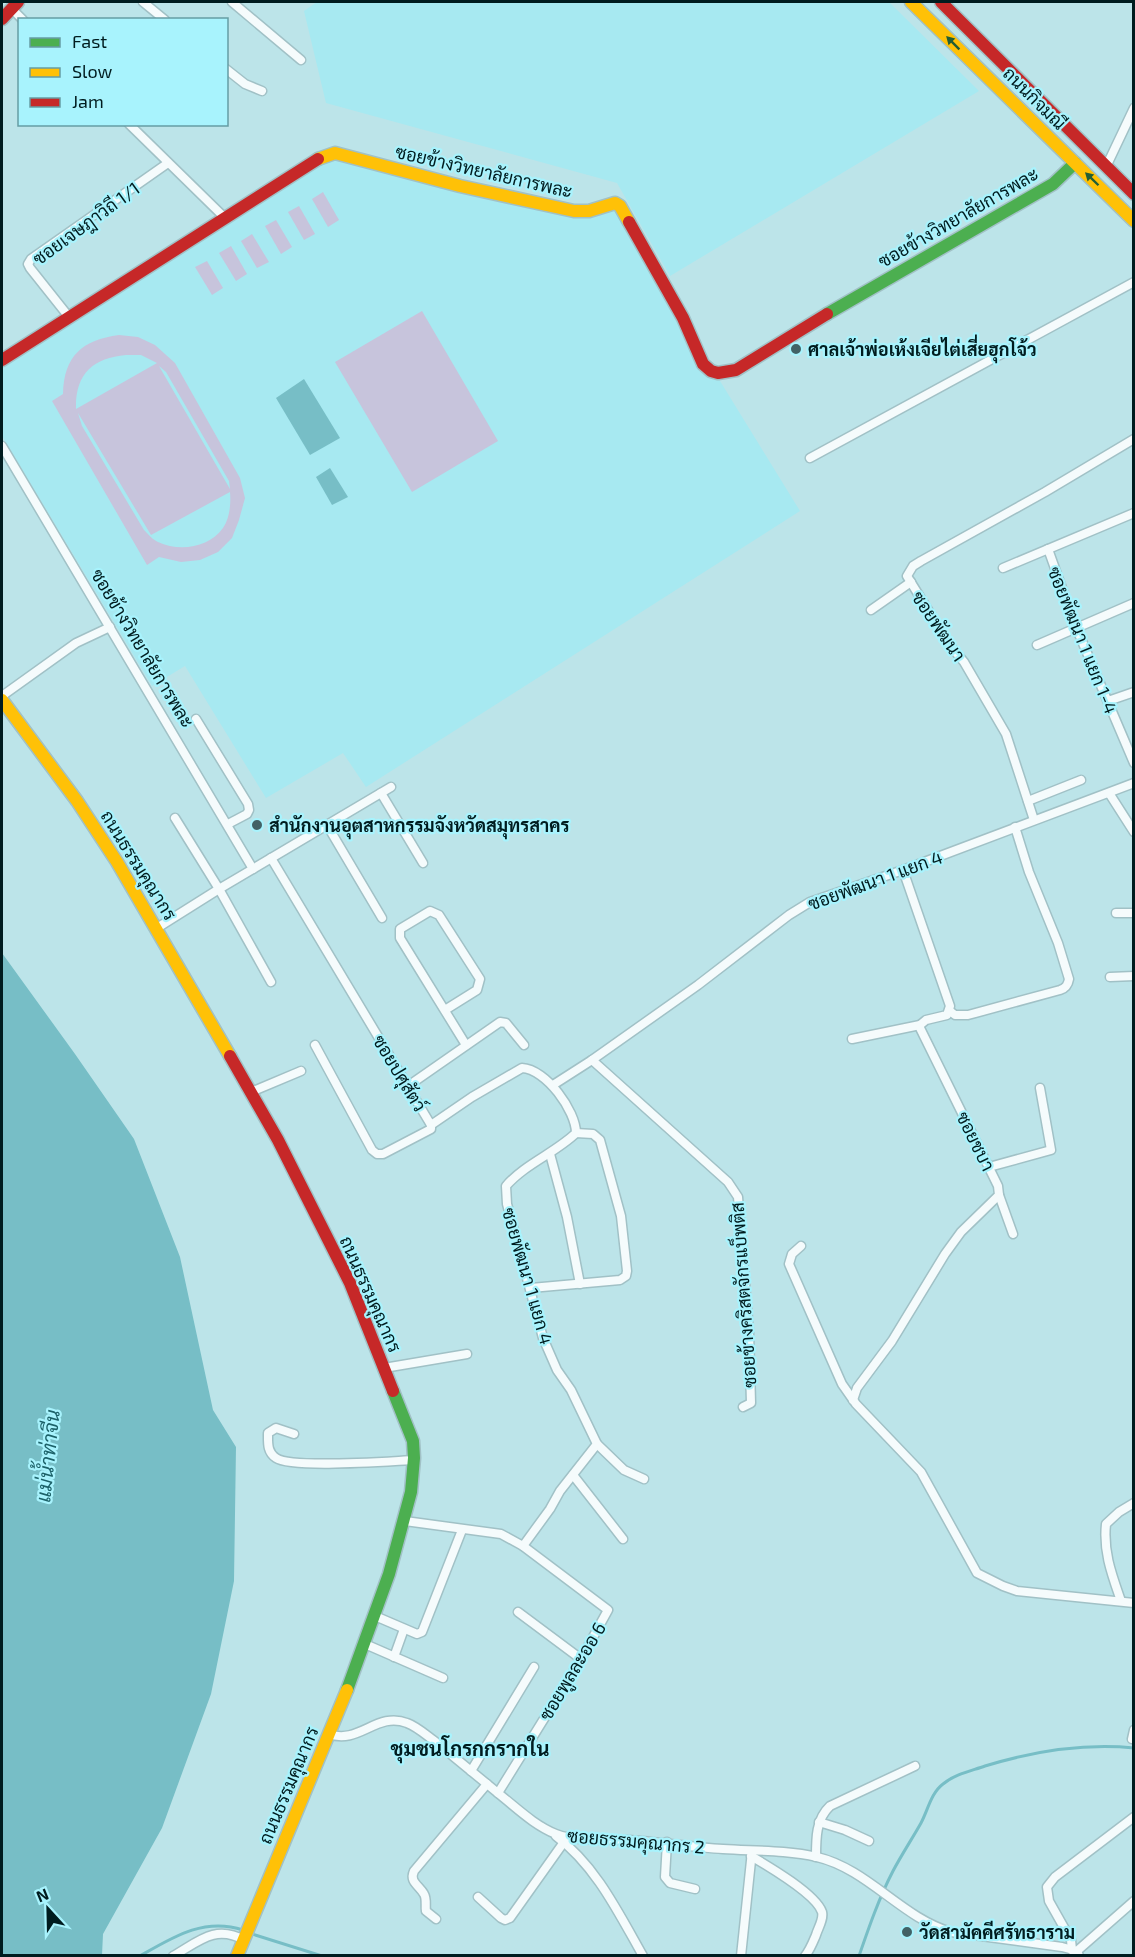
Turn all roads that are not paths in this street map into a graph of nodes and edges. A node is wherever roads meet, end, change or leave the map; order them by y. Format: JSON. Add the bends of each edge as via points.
{"nodes":[{"id":1,"x":143,"y":2,"type":"edge"},
{"id":2,"x":232,"y":2,"type":"edge"},
{"id":3,"x":912,"y":2,"type":"edge"},
{"id":4,"x":941,"y":2,"type":"edge"},
{"id":5,"x":14,"y":5,"type":"edge"},
{"id":6,"x":22,"y":18,"type":"edge"},
{"id":7,"x":163,"y":18,"type":"edge"},
{"id":8,"x":2,"y":20,"type":"edge"},
{"id":9,"x":301,"y":60,"type":"dead end"},
{"id":10,"x":228,"y":71,"type":"edge"},
{"id":11,"x":262,"y":91,"type":"dead end"},
{"id":12,"x":1134,"y":108,"type":"edge"},
{"id":13,"x":131,"y":126,"type":"edge"},
{"id":14,"x":168,"y":163,"type":"junction"},
{"id":15,"x":1075,"y":163,"type":"junction"},
{"id":16,"x":1106,"y":166,"type":"junction"},
{"id":17,"x":1134,"y":194,"type":"edge"},
{"id":18,"x":224,"y":217,"type":"junction"},
{"id":19,"x":1134,"y":221,"type":"edge"},
{"id":20,"x":1134,"y":282,"type":"edge"},
{"id":21,"x":69,"y":317,"type":"junction"},
{"id":22,"x":2,"y":360,"type":"edge"},
{"id":23,"x":1134,"y":439,"type":"edge"},
{"id":24,"x":2,"y":446,"type":"edge"},
{"id":25,"x":810,"y":458,"type":"dead end"},
{"id":26,"x":1134,"y":513,"type":"edge"},
{"id":27,"x":1048,"y":549,"type":"junction"},
{"id":28,"x":1003,"y":568,"type":"dead end"},
{"id":29,"x":911,"y":582,"type":"junction"},
{"id":30,"x":1134,"y":603,"type":"edge"},
{"id":31,"x":871,"y":610,"type":"dead end"},
{"id":32,"x":110,"y":627,"type":"junction"},
{"id":33,"x":1076,"y":627,"type":"junction"},
{"id":34,"x":1036,"y":645,"type":"dead end"},
{"id":35,"x":1134,"y":692,"type":"edge"},
{"id":36,"x":2,"y":698,"type":"edge"},
{"id":37,"x":1108,"y":701,"type":"junction"},
{"id":38,"x":196,"y":719,"type":"dead end"},
{"id":39,"x":1134,"y":763,"type":"edge"},
{"id":40,"x":1081,"y":780,"type":"dead end"},
{"id":41,"x":1134,"y":783,"type":"edge"},
{"id":42,"x":391,"y":787,"type":"dead end"},
{"id":43,"x":381,"y":793,"type":"junction"},
{"id":44,"x":1109,"y":793,"type":"junction"},
{"id":45,"x":1028,"y":801,"type":"junction"},
{"id":46,"x":176,"y":818,"type":"dead end"},
{"id":47,"x":1034,"y":820,"type":"junction"},
{"id":48,"x":228,"y":824,"type":"junction"},
{"id":49,"x":327,"y":825,"type":"junction"},
{"id":50,"x":1015,"y":827,"type":"junction"},
{"id":51,"x":1134,"y":832,"type":"edge"},
{"id":52,"x":271,"y":858,"type":"junction"},
{"id":53,"x":423,"y":863,"type":"dead end"},
{"id":54,"x":253,"y":869,"type":"junction"},
{"id":55,"x":903,"y":870,"type":"junction"},
{"id":56,"x":219,"y":889,"type":"junction"},
{"id":57,"x":1116,"y":913,"type":"dead end"},
{"id":58,"x":1134,"y":913,"type":"edge"},
{"id":59,"x":382,"y":918,"type":"dead end"},
{"id":60,"x":158,"y":928,"type":"junction"},
{"id":61,"x":1134,"y":976,"type":"edge"},
{"id":62,"x":1110,"y":977,"type":"dead end"},
{"id":63,"x":271,"y":982,"type":"dead end"},
{"id":64,"x":445,"y":1010,"type":"junction"},
{"id":65,"x":950,"y":1011,"type":"junction"},
{"id":66,"x":920,"y":1024,"type":"junction"},
{"id":67,"x":852,"y":1039,"type":"dead end"},
{"id":68,"x":315,"y":1045,"type":"dead end"},
{"id":69,"x":466,"y":1045,"type":"junction"},
{"id":70,"x":524,"y":1045,"type":"dead end"},
{"id":71,"x":592,"y":1060,"type":"junction"},
{"id":72,"x":301,"y":1071,"type":"dead end"},
{"id":73,"x":553,"y":1085,"type":"junction"},
{"id":74,"x":408,"y":1086,"type":"junction"},
{"id":75,"x":1040,"y":1088,"type":"dead end"},
{"id":76,"x":251,"y":1092,"type":"junction"},
{"id":77,"x":431,"y":1125,"type":"junction"},
{"id":78,"x":576,"y":1133,"type":"junction"},
{"id":79,"x":550,"y":1154,"type":"junction"},
{"id":80,"x":989,"y":1167,"type":"junction"},
{"id":81,"x":999,"y":1195,"type":"junction"},
{"id":82,"x":1013,"y":1234,"type":"dead end"},
{"id":83,"x":801,"y":1246,"type":"dead end"},
{"id":84,"x":580,"y":1284,"type":"junction"},
{"id":85,"x":531,"y":1288,"type":"junction"},
{"id":86,"x":467,"y":1354,"type":"dead end"},
{"id":87,"x":384,"y":1368,"type":"junction"},
{"id":88,"x":853,"y":1399,"type":"junction"},
{"id":89,"x":743,"y":1407,"type":"dead end"},
{"id":90,"x":294,"y":1434,"type":"dead end"},
{"id":91,"x":597,"y":1444,"type":"junction"},
{"id":92,"x":415,"y":1460,"type":"junction"},
{"id":93,"x":573,"y":1475,"type":"junction"},
{"id":94,"x":644,"y":1479,"type":"dead end"},
{"id":95,"x":1134,"y":1503,"type":"edge"},
{"id":96,"x":405,"y":1521,"type":"junction"},
{"id":97,"x":462,"y":1530,"type":"junction"},
{"id":98,"x":623,"y":1539,"type":"dead end"},
{"id":99,"x":523,"y":1546,"type":"junction"},
{"id":100,"x":1121,"y":1601,"type":"junction"},
{"id":101,"x":1134,"y":1603,"type":"edge"},
{"id":102,"x":518,"y":1612,"type":"dead end"},
{"id":103,"x":375,"y":1616,"type":"junction"},
{"id":104,"x":404,"y":1629,"type":"junction"},
{"id":105,"x":365,"y":1644,"type":"junction"},
{"id":106,"x":394,"y":1657,"type":"junction"},
{"id":107,"x":581,"y":1659,"type":"junction"},
{"id":108,"x":534,"y":1667,"type":"dead end"},
{"id":109,"x":443,"y":1678,"type":"dead end"},
{"id":110,"x":329,"y":1734,"type":"junction"},
{"id":111,"x":915,"y":1766,"type":"dead end"},
{"id":112,"x":471,"y":1771,"type":"junction"},
{"id":113,"x":487,"y":1784,"type":"junction"},
{"id":114,"x":498,"y":1793,"type":"junction"},
{"id":115,"x":1134,"y":1817,"type":"edge"},
{"id":116,"x":819,"y":1822,"type":"junction"},
{"id":117,"x":547,"y":1830,"type":"junction"},
{"id":118,"x":869,"y":1841,"type":"dead end"},
{"id":119,"x":564,"y":1842,"type":"junction"},
{"id":120,"x":667,"y":1842,"type":"junction"},
{"id":121,"x":752,"y":1854,"type":"junction"},
{"id":122,"x":816,"y":1857,"type":"junction"},
{"id":123,"x":695,"y":1889,"type":"dead end"},
{"id":124,"x":478,"y":1897,"type":"dead end"},
{"id":125,"x":1134,"y":1901,"type":"edge"},
{"id":126,"x":436,"y":1919,"type":"dead end"},
{"id":127,"x":244,"y":1938,"type":"junction"},
{"id":128,"x":1076,"y":1952,"type":"edge"},
{"id":129,"x":173,"y":1956,"type":"edge"},
{"id":130,"x":237,"y":1956,"type":"edge"},
{"id":131,"x":643,"y":1956,"type":"edge"},
{"id":132,"x":741,"y":1956,"type":"edge"},
{"id":133,"x":805,"y":1956,"type":"edge"}],
"edges":[{"from":1,"to":7,"type":"street"},
{"from":2,"to":9,"type":"street"},
{"from":15,"to":3,"type":"street","name":"ถนนกิจมณี","one_way":true},
{"from":4,"to":16,"type":"street","name":"ถนนกิจมณี"},
{"from":5,"to":6,"type":"street"},
{"from":5,"to":8,"type":"street"},
{"from":10,"to":11,"type":"street"},
{"from":12,"to":16,"type":"street"},
{"from":13,"to":14,"type":"street"},
{"from":14,"to":18,"type":"street"},
{"from":14,"to":21,"type":"street","name":"ซอยเจษฎาวิถี 1/1","via":[[31,259],[30,268]]},
{"from":15,"to":18,"type":"street","name":"ซอยข้างวิทยาลัยการพละ","via":[[1053,184],[725,374],[716,374],[703,364],[683,318],[615,203],[574,211],[335,153],[315,160]]},
{"from":19,"to":15,"type":"street","name":"ถนนกิจมณี","one_way":true},
{"from":16,"to":17,"type":"street","name":"ถนนกิจมณี"},
{"from":18,"to":21,"type":"street","name":"ซอยข้างวิทยาลัยการพละ"},
{"from":20,"to":25,"type":"street"},
{"from":21,"to":22,"type":"street","name":"ซอยข้างวิทยาลัยการพละ"},
{"from":23,"to":29,"type":"street","name":"ซอยพัฒนา","via":[[913,566],[907,576]]},
{"from":24,"to":32,"type":"street","name":"ซอยข้างวิทยาลัยการพละ"},
{"from":26,"to":27,"type":"street"},
{"from":27,"to":28,"type":"street"},
{"from":27,"to":33,"type":"street","name":"ซอยพัฒนา 1 แยก 1-4"},
{"from":29,"to":31,"type":"street"},
{"from":29,"to":45,"type":"street","name":"ซอยพัฒนา","via":[[1006,734]]},
{"from":30,"to":33,"type":"street"},
{"from":32,"to":36,"type":"street","via":[[76,643]]},
{"from":32,"to":48,"type":"street","name":"ซอยข้างวิทยาลัยการพละ"},
{"from":33,"to":34,"type":"street"},
{"from":33,"to":37,"type":"street","name":"ซอยพัฒนา 1 แยก 1-4"},
{"from":35,"to":37,"type":"street"},
{"from":36,"to":60,"type":"street","name":"ถนนธรรมคุณากร","via":[[77,801]]},
{"from":37,"to":39,"type":"street","name":"ซอยพัฒนา 1 แยก 1-4"},
{"from":38,"to":48,"type":"street","via":[[248,804],[247,814]]},
{"from":40,"to":45,"type":"street"},
{"from":41,"to":44,"type":"street","name":"ซอยพัฒนา 1 แยก 4"},
{"from":42,"to":43,"type":"street"},
{"from":43,"to":49,"type":"street"},
{"from":43,"to":53,"type":"street"},
{"from":44,"to":47,"type":"street","name":"ซอยพัฒนา 1 แยก 4"},
{"from":44,"to":51,"type":"street"},
{"from":45,"to":47,"type":"street","name":"ซอยพัฒนา"},
{"from":46,"to":56,"type":"street"},
{"from":47,"to":50,"type":"street","name":"ซอยพัฒนา 1 แยก 4"},
{"from":48,"to":54,"type":"street","name":"ซอยข้างวิทยาลัยการพละ"},
{"from":49,"to":52,"type":"street"},
{"from":49,"to":59,"type":"street"},
{"from":50,"to":55,"type":"street","name":"ซอยพัฒนา 1 แยก 4"},
{"from":50,"to":65,"type":"street","via":[[1069,983],[1060,990],[968,1015]]},
{"from":52,"to":54,"type":"street"},
{"from":52,"to":74,"type":"street","name":"ซอยปศุสัตว์"},
{"from":54,"to":56,"type":"street"},
{"from":55,"to":65,"type":"street"},
{"from":55,"to":71,"type":"street","name":"ซอยพัฒนา 1 แยก 4","via":[[799,908]]},
{"from":56,"to":60,"type":"street"},
{"from":56,"to":63,"type":"street"},
{"from":57,"to":58,"type":"street"},
{"from":60,"to":76,"type":"street","name":"ถนนธรรมคุณากร"},
{"from":61,"to":62,"type":"street"},
{"from":64,"to":64,"type":"street","via":[[477,990],[480,979],[439,915],[430,911],[399,933]]},
{"from":64,"to":69,"type":"street"},
{"from":65,"to":66,"type":"street"},
{"from":66,"to":67,"type":"street"},
{"from":66,"to":80,"type":"street","name":"ซอยชบา","via":[[921,1033]]},
{"from":68,"to":77,"type":"street","name":"ซอยปศุสัตว์","via":[[377,1154],[427,1132]]},
{"from":69,"to":70,"type":"street","via":[[500,1023],[506,1023]]},
{"from":69,"to":74,"type":"street"},
{"from":71,"to":73,"type":"street","name":"ซอยพัฒนา 1 แยก 4"},
{"from":71,"to":89,"type":"street","name":"ซอยข้างคริสตจักรแบ็พติส","via":[[728,1182],[738,1197],[751,1403]]},
{"from":72,"to":76,"type":"street"},
{"from":73,"to":77,"type":"street","via":[[539,1072],[522,1068]]},
{"from":73,"to":78,"type":"street","via":[[576,1125]]},
{"from":74,"to":77,"type":"street","name":"ซอยปศุสัตว์"},
{"from":75,"to":80,"type":"street","via":[[1051,1150]]},
{"from":76,"to":87,"type":"street","name":"ถนนธรรมคุณากร","via":[[350,1283]]},
{"from":78,"to":79,"type":"street","name":"ซอยพัฒนา 1 แยก 4"},
{"from":78,"to":84,"type":"street","via":[[593,1134],[600,1140],[621,1216],[627,1271],[620,1280]]},
{"from":79,"to":84,"type":"street"},
{"from":79,"to":85,"type":"street","name":"ซอยพัฒนา 1 แยก 4","via":[[506,1186],[507,1204]]},
{"from":80,"to":81,"type":"street","name":"ซอยชบา"},
{"from":81,"to":82,"type":"street"},
{"from":81,"to":88,"type":"street","name":"ซอยชบา","via":[[945,1254]]},
{"from":83,"to":88,"type":"street","via":[[792,1254],[789,1264],[842,1384]]},
{"from":84,"to":85,"type":"street"},
{"from":85,"to":91,"type":"street","name":"ซอยพัฒนา 1 แยก 4","via":[[543,1338]]},
{"from":86,"to":87,"type":"street"},
{"from":87,"to":92,"type":"street","name":"ถนนธรรมคุณากร","via":[[413,1441]]},
{"from":88,"to":100,"type":"street","via":[[921,1472],[977,1573],[1017,1591]]},
{"from":90,"to":92,"type":"street","via":[[276,1428],[268,1433],[270,1451],[278,1460]]},
{"from":91,"to":93,"type":"street"},
{"from":91,"to":94,"type":"street","via":[[624,1470]]},
{"from":92,"to":96,"type":"street","name":"ถนนธรรมคุณากร"},
{"from":93,"to":98,"type":"street"},
{"from":93,"to":99,"type":"street"},
{"from":95,"to":100,"type":"street","via":[[1106,1524],[1107,1558]]},
{"from":96,"to":97,"type":"street"},
{"from":96,"to":103,"type":"street","name":"ถนนธรรมคุณากร"},
{"from":97,"to":99,"type":"street","via":[[501,1534]]},
{"from":97,"to":104,"type":"street","via":[[422,1632]]},
{"from":99,"to":107,"type":"street","name":"ซอยพูลละออ 6","via":[[608,1610]]},
{"from":100,"to":101,"type":"street"},
{"from":102,"to":107,"type":"street"},
{"from":103,"to":104,"type":"street"},
{"from":103,"to":105,"type":"street","name":"ถนนธรรมคุณากร"},
{"from":104,"to":106,"type":"street"},
{"from":105,"to":106,"type":"street"},
{"from":105,"to":110,"type":"street","name":"ถนนธรรมคุณากร"},
{"from":106,"to":109,"type":"street"},
{"from":107,"to":114,"type":"street","name":"ซอยพูลละออ 6"},
{"from":108,"to":112,"type":"street"},
{"from":110,"to":112,"type":"street","name":"ซอยธรรมคุณากร 2","via":[[345,1737],[387,1721],[400,1721],[413,1726]]},
{"from":110,"to":127,"type":"street","name":"ถนนธรรมคุณากร"},
{"from":111,"to":116,"type":"street","via":[[830,1806]]},
{"from":112,"to":113,"type":"street","name":"ซอยธรรมคุณากร 2"},
{"from":113,"to":114,"type":"street","name":"ซอยธรรมคุณากร 2"},
{"from":113,"to":126,"type":"street","via":[[412,1876],[426,1897],[426,1911]]},
{"from":114,"to":117,"type":"street","name":"ซอยธรรมคุณากร 2"},
{"from":115,"to":128,"type":"street","via":[[1047,1887],[1049,1901]]},
{"from":116,"to":118,"type":"street"},
{"from":116,"to":122,"type":"street"},
{"from":117,"to":119,"type":"street"},
{"from":117,"to":120,"type":"street","name":"ซอยธรรมคุณากร 2","via":[[576,1838]]},
{"from":119,"to":124,"type":"street","via":[[510,1918],[501,1918]]},
{"from":119,"to":131,"type":"street","via":[[598,1879]]},
{"from":120,"to":121,"type":"street","name":"ซอยธรรมคุณากร 2"},
{"from":120,"to":123,"type":"street","via":[[665,1877],[670,1883]]},
{"from":121,"to":122,"type":"street","name":"ซอยธรรมคุณากร 2"},
{"from":121,"to":132,"type":"street"},
{"from":121,"to":133,"type":"street","via":[[806,1893],[822,1910],[823,1916]]},
{"from":122,"to":128,"type":"street","name":"ซอยธรรมคุณากร 2","via":[[869,1883],[927,1924],[951,1932]]},
{"from":125,"to":128,"type":"street"},
{"from":127,"to":129,"type":"street","via":[[217,1933]]},
{"from":127,"to":130,"type":"street","name":"ถนนธรรมคุณากร"}]}
